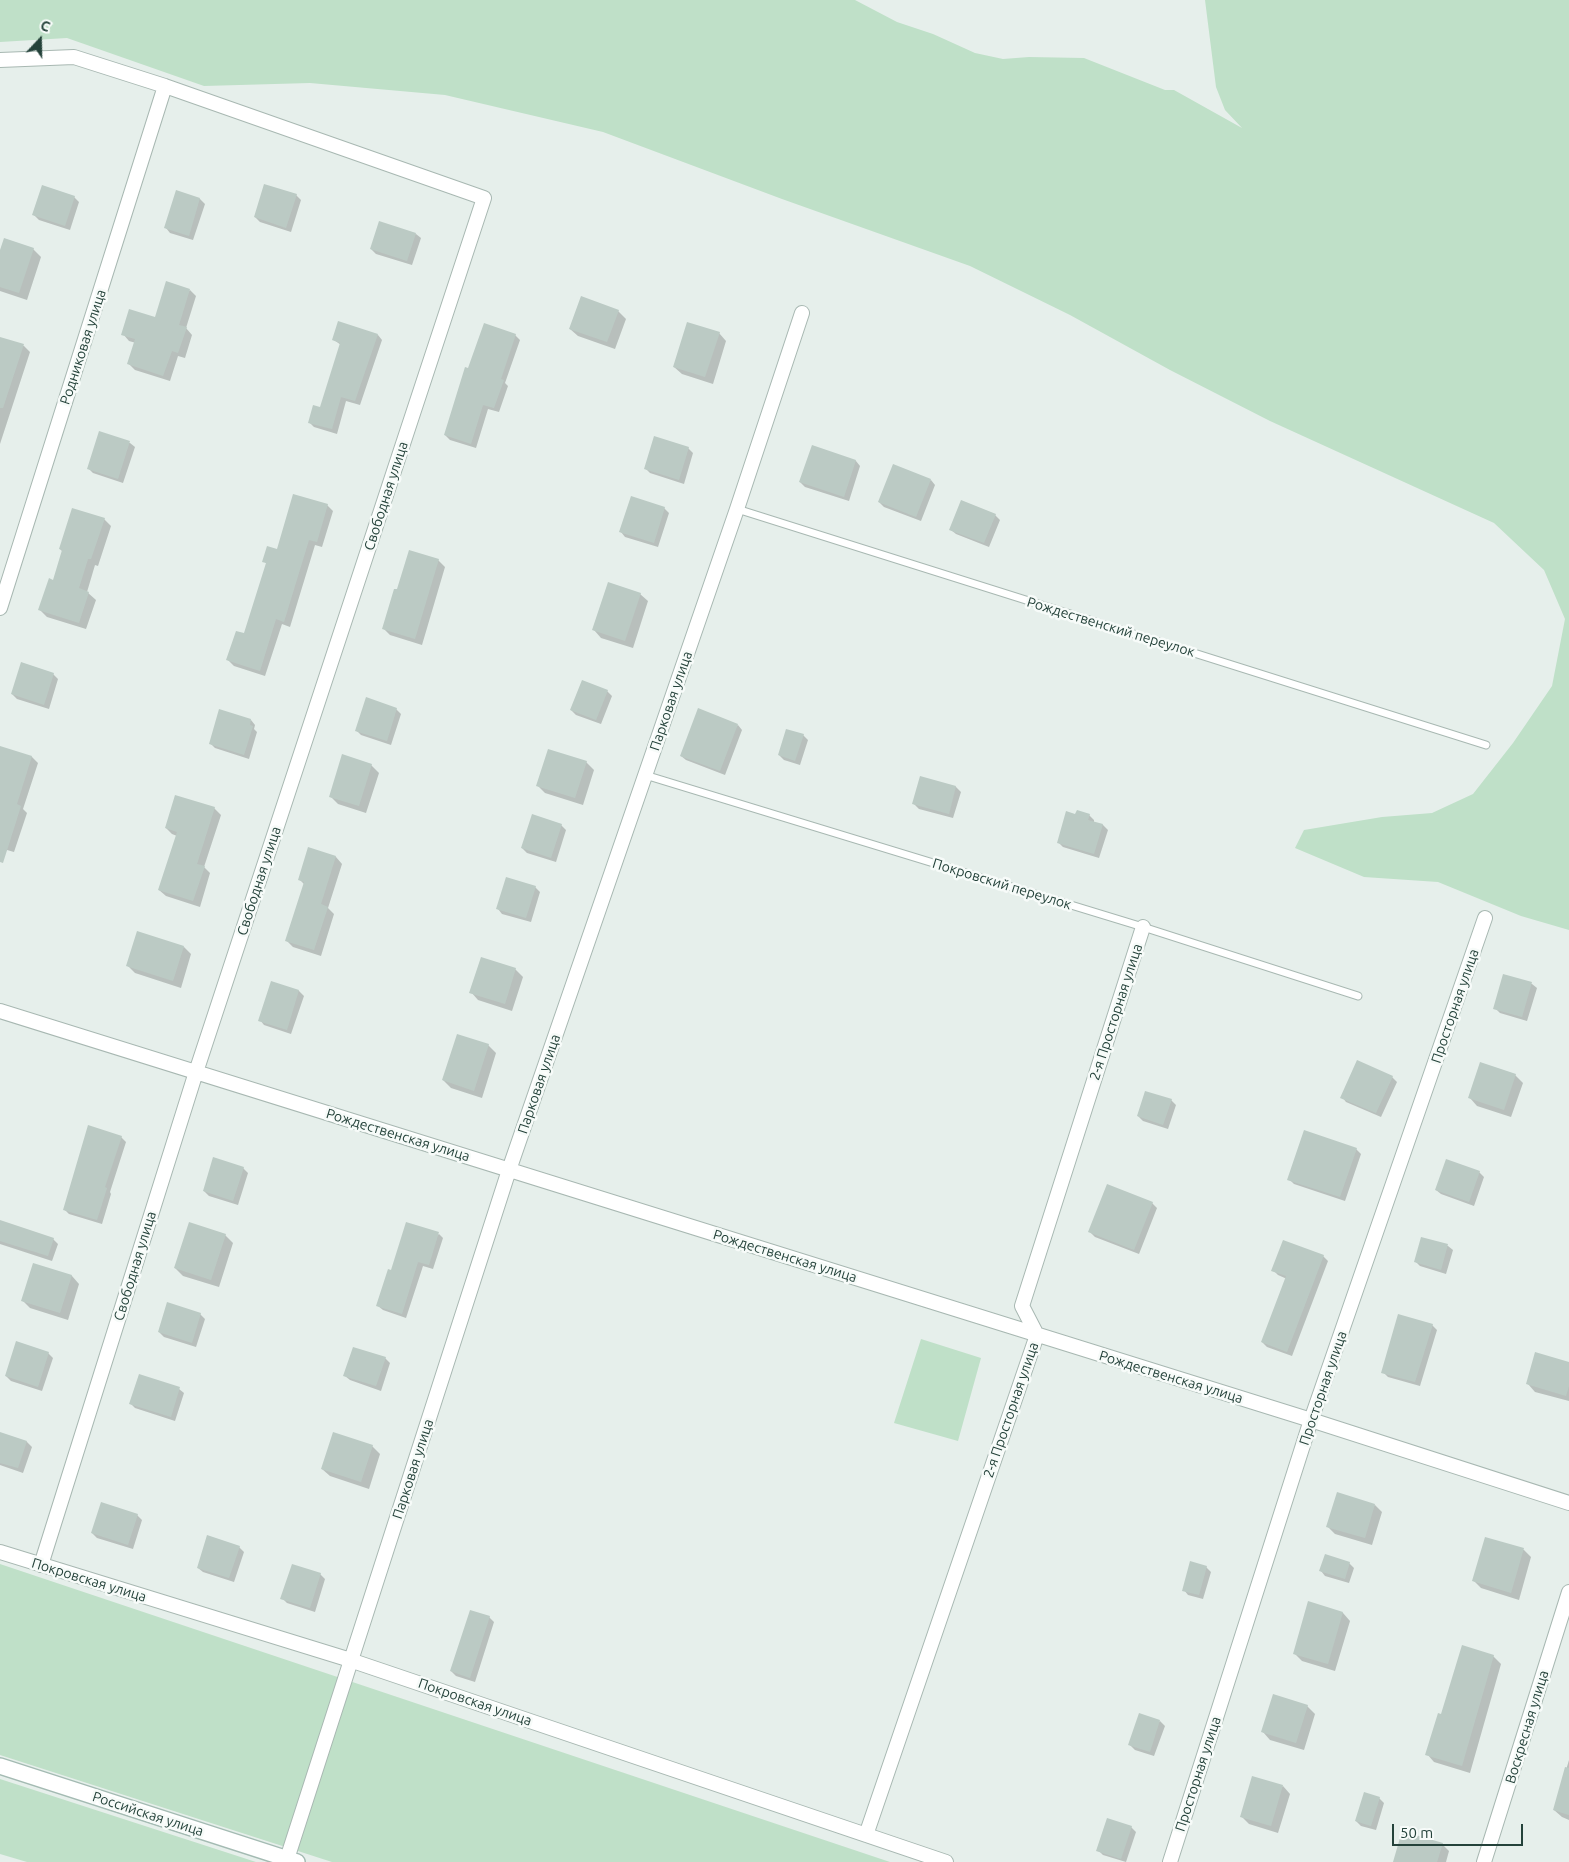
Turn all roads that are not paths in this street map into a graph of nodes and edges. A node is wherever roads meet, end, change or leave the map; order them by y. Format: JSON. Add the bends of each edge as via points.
{"nodes":[{"id":1,"x":0,"y":60,"type":"edge"},
{"id":2,"x":165,"y":86,"type":"junction"},
{"id":3,"x":802,"y":313,"type":"dead end"},
{"id":4,"x":736,"y":509,"type":"junction"},
{"id":5,"x":0,"y":608,"type":"edge"},
{"id":6,"x":1486,"y":745,"type":"dead end"},
{"id":7,"x":646,"y":775,"type":"junction"},
{"id":8,"x":1485,"y":918,"type":"dead end"},
{"id":9,"x":1143,"y":927,"type":"junction"},
{"id":10,"x":1358,"y":996,"type":"dead end"},
{"id":11,"x":0,"y":1011,"type":"edge"},
{"id":12,"x":196,"y":1072,"type":"junction"},
{"id":13,"x":509,"y":1170,"type":"junction"},
{"id":14,"x":1037,"y":1335,"type":"junction"},
{"id":15,"x":1311,"y":1420,"type":"junction"},
{"id":16,"x":1569,"y":1503,"type":"edge"},
{"id":17,"x":0,"y":1552,"type":"edge"},
{"id":18,"x":41,"y":1565,"type":"junction"},
{"id":19,"x":1569,"y":1592,"type":"edge"},
{"id":20,"x":351,"y":1661,"type":"junction"},
{"id":21,"x":0,"y":1766,"type":"edge"},
{"id":22,"x":866,"y":1835,"type":"junction"},
{"id":23,"x":292,"y":1860,"type":"edge"},
{"id":24,"x":946,"y":1862,"type":"edge"},
{"id":25,"x":1170,"y":1862,"type":"edge"},
{"id":26,"x":1484,"y":1862,"type":"edge"}],
"edges":[{"from":1,"to":2,"type":"street","via":[[74,57]]},
{"from":2,"to":5,"type":"street","name":"Родниковая улица"},
{"from":2,"to":12,"type":"street","name":"Свободная улица","via":[[484,198]]},
{"from":3,"to":4,"type":"street","name":"Парковая улица"},
{"from":4,"to":6,"type":"lane","name":"Рождественский переулок"},
{"from":4,"to":7,"type":"street","name":"Парковая улица"},
{"from":7,"to":9,"type":"lane","name":"Покровский переулок"},
{"from":7,"to":13,"type":"street","name":"Парковая улица"},
{"from":8,"to":15,"type":"street","name":"Просторная улица"},
{"from":9,"to":10,"type":"lane","name":"Покровский переулок"},
{"from":9,"to":14,"type":"street","name":"2-я Просторная улица","via":[[1022,1306]]},
{"from":11,"to":12,"type":"street","name":"Рождественская улица"},
{"from":12,"to":13,"type":"street","name":"Рождественская улица"},
{"from":12,"to":18,"type":"street","name":"Свободная улица"},
{"from":13,"to":14,"type":"street","name":"Рождественская улица"},
{"from":13,"to":20,"type":"street","name":"Парковая улица"},
{"from":14,"to":15,"type":"street","name":"Рождественская улица"},
{"from":14,"to":22,"type":"street","name":"2-я Просторная улица"},
{"from":15,"to":16,"type":"street","name":"Рождественская улица"},
{"from":15,"to":25,"type":"street","name":"Просторная улица"},
{"from":17,"to":18,"type":"street","name":"Покровская улица"},
{"from":18,"to":20,"type":"street","name":"Покровская улица"},
{"from":19,"to":26,"type":"street","name":"Воскресная улица"},
{"from":20,"to":22,"type":"street","name":"Покровская улица"},
{"from":20,"to":23,"type":"street","name":"Парковая улица"},
{"from":21,"to":23,"type":"main road","name":"Российская улица"},
{"from":22,"to":24,"type":"street","name":"Покровская улица"}]}
